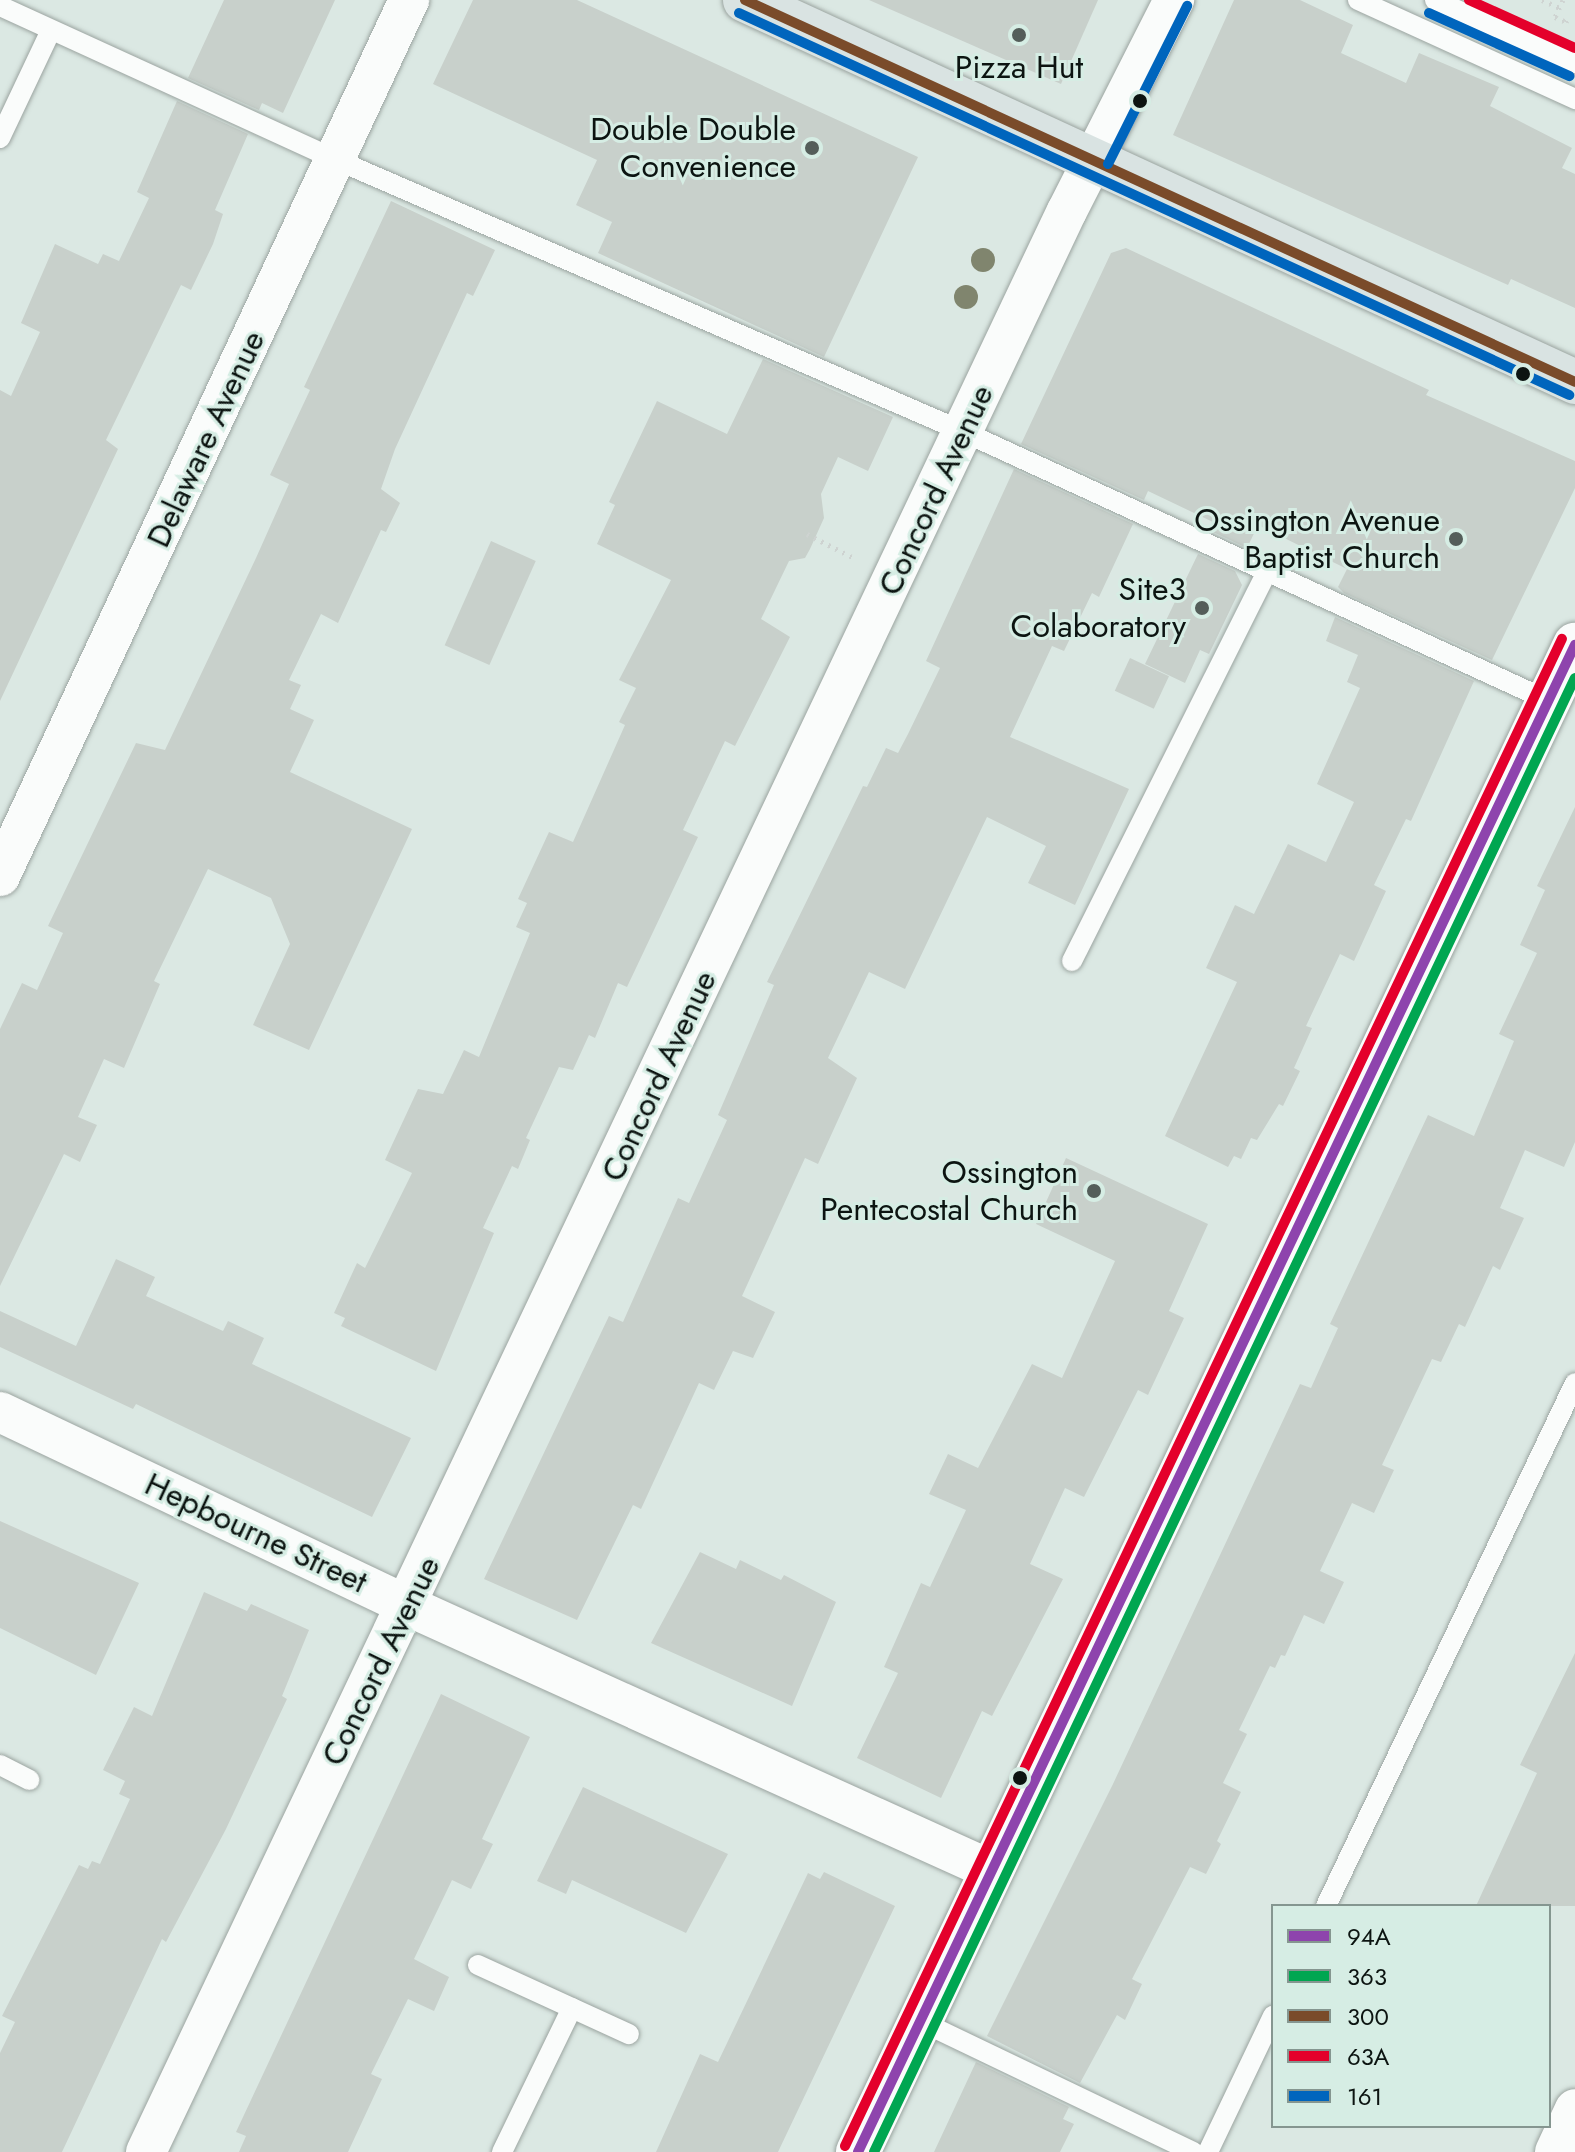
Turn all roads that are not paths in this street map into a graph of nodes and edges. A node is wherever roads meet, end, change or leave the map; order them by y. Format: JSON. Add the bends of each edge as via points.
{"nodes":[{"id":1,"x":409,"y":0,"type":"edge"},
{"id":2,"x":745,"y":0,"type":"edge"},
{"id":3,"x":1174,"y":0,"type":"edge"},
{"id":4,"x":1358,"y":0,"type":"edge"},
{"id":5,"x":1435,"y":0,"type":"edge"},
{"id":6,"x":0,"y":6,"type":"edge"},
{"id":7,"x":51,"y":30,"type":"junction"},
{"id":8,"x":1575,"y":63,"type":"edge"},
{"id":9,"x":1575,"y":99,"type":"edge"},
{"id":10,"x":0,"y":138,"type":"edge"},
{"id":11,"x":1095,"y":158,"type":"junction"},
{"id":12,"x":337,"y":160,"type":"junction"},
{"id":13,"x":1575,"y":382,"type":"edge"},
{"id":14,"x":964,"y":432,"type":"junction"},
{"id":15,"x":1266,"y":573,"type":"junction"},
{"id":16,"x":1564,"y":679,"type":"edge"},
{"id":17,"x":0,"y":876,"type":"edge"},
{"id":18,"x":1072,"y":961,"type":"dead end"},
{"id":19,"x":1575,"y":1383,"type":"edge"},
{"id":20,"x":0,"y":1412,"type":"edge"},
{"id":21,"x":408,"y":1606,"type":"junction"},
{"id":22,"x":0,"y":1765,"type":"edge"},
{"id":23,"x":29,"y":1780,"type":"dead end"},
{"id":24,"x":993,"y":1871,"type":"junction"},
{"id":25,"x":1327,"y":1904,"type":"edge"},
{"id":26,"x":478,"y":1965,"type":"dead end"},
{"id":27,"x":572,"y":2008,"type":"junction"},
{"id":28,"x":1271,"y":2020,"type":"edge"},
{"id":29,"x":920,"y":2021,"type":"junction"},
{"id":30,"x":629,"y":2034,"type":"dead end"},
{"id":31,"x":1575,"y":2109,"type":"edge"},
{"id":32,"x":146,"y":2152,"type":"edge"},
{"id":33,"x":502,"y":2152,"type":"edge"},
{"id":34,"x":858,"y":2152,"type":"edge"},
{"id":35,"x":1193,"y":2152,"type":"edge"},
{"id":36,"x":1208,"y":2152,"type":"edge"},
{"id":37,"x":1555,"y":2152,"type":"edge"}],
"edges":[{"from":1,"to":12,"type":"street","name":"Delaware Avenue"},
{"from":2,"to":11,"type":"main road"},
{"from":3,"to":11,"type":"street","name":"Concord Avenue"},
{"from":4,"to":9,"type":"lane"},
{"from":5,"to":8,"type":"lane"},
{"from":6,"to":7,"type":"lane"},
{"from":7,"to":10,"type":"lane"},
{"from":7,"to":12,"type":"lane"},
{"from":11,"to":13,"type":"main road"},
{"from":11,"to":14,"type":"street","name":"Concord Avenue"},
{"from":12,"to":14,"type":"lane"},
{"from":12,"to":17,"type":"street","name":"Delaware Avenue"},
{"from":14,"to":15,"type":"lane"},
{"from":14,"to":21,"type":"street","name":"Concord Avenue"},
{"from":15,"to":16,"type":"lane"},
{"from":15,"to":18,"type":"lane"},
{"from":16,"to":24,"type":"street"},
{"from":19,"to":25,"type":"lane"},
{"from":20,"to":21,"type":"street","name":"Hepbourne Street"},
{"from":21,"to":24,"type":"street","name":"Hepbourne Street"},
{"from":21,"to":32,"type":"street","name":"Concord Avenue"},
{"from":22,"to":23,"type":"lane"},
{"from":24,"to":29,"type":"street"},
{"from":26,"to":27,"type":"lane"},
{"from":27,"to":30,"type":"lane"},
{"from":27,"to":33,"type":"lane"},
{"from":28,"to":36,"type":"lane"},
{"from":29,"to":34,"type":"street"},
{"from":29,"to":35,"type":"lane"},
{"from":31,"to":37,"type":"street"}]}
